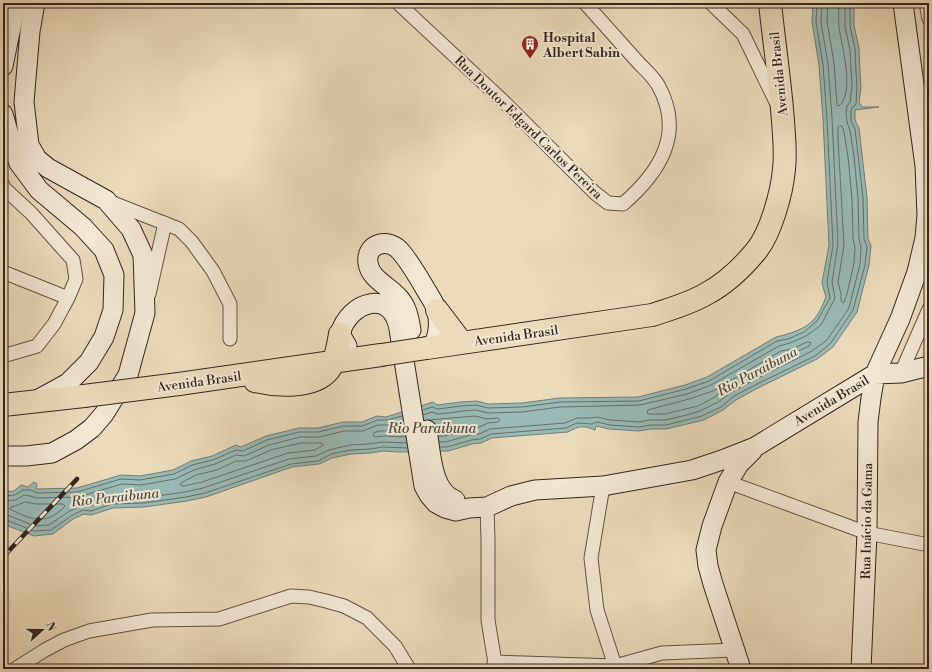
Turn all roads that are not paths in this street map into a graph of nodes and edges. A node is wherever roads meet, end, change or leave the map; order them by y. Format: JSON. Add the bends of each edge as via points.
{"nodes":[{"id":1,"x":35,"y":3,"type":"edge"},
{"id":2,"x":398,"y":3,"type":"edge"},
{"id":3,"x":585,"y":3,"type":"edge"},
{"id":4,"x":711,"y":3,"type":"edge"},
{"id":5,"x":770,"y":3,"type":"edge"},
{"id":6,"x":903,"y":3,"type":"edge"},
{"id":7,"x":926,"y":3,"type":"edge"},
{"id":8,"x":14,"y":11,"type":"edge"},
{"id":9,"x":929,"y":19,"type":"edge"},
{"id":10,"x":29,"y":45,"type":"junction"},
{"id":11,"x":3,"y":66,"type":"edge"},
{"id":12,"x":24,"y":102,"type":"junction"},
{"id":13,"x":3,"y":105,"type":"edge"},
{"id":14,"x":3,"y":114,"type":"edge"},
{"id":15,"x":782,"y":115,"type":"junction"},
{"id":16,"x":3,"y":185,"type":"edge"},
{"id":17,"x":106,"y":200,"type":"junction"},
{"id":18,"x":165,"y":223,"type":"junction"},
{"id":19,"x":3,"y":272,"type":"edge"},
{"id":20,"x":68,"y":298,"type":"junction"},
{"id":21,"x":929,"y":309,"type":"edge"},
{"id":22,"x":437,"y":310,"type":"junction"},
{"id":23,"x":145,"y":313,"type":"junction"},
{"id":24,"x":340,"y":334,"type":"junction"},
{"id":25,"x":230,"y":339,"type":"dead end"},
{"id":26,"x":462,"y":343,"type":"junction"},
{"id":27,"x":430,"y":348,"type":"junction"},
{"id":28,"x":3,"y":356,"type":"edge"},
{"id":29,"x":373,"y":356,"type":"junction"},
{"id":30,"x":333,"y":362,"type":"junction"},
{"id":31,"x":929,"y":366,"type":"edge"},
{"id":32,"x":901,"y":373,"type":"junction"},
{"id":33,"x":875,"y":374,"type":"junction"},
{"id":34,"x":413,"y":383,"type":"junction"},
{"id":35,"x":855,"y":385,"type":"junction"},
{"id":36,"x":871,"y":398,"type":"junction"},
{"id":37,"x":34,"y":402,"type":"junction"},
{"id":38,"x":3,"y":406,"type":"edge"},
{"id":39,"x":755,"y":447,"type":"junction"},
{"id":40,"x":3,"y":456,"type":"edge"},
{"id":41,"x":692,"y":470,"type":"junction"},
{"id":42,"x":728,"y":482,"type":"junction"},
{"id":43,"x":603,"y":486,"type":"junction"},
{"id":44,"x":478,"y":507,"type":"junction"},
{"id":45,"x":867,"y":533,"type":"junction"},
{"id":46,"x":929,"y":545,"type":"edge"},
{"id":47,"x":735,"y":650,"type":"junction"},
{"id":48,"x":495,"y":666,"type":"edge"},
{"id":49,"x":616,"y":667,"type":"edge"},
{"id":50,"x":16,"y":669,"type":"edge"},
{"id":51,"x":409,"y":669,"type":"edge"},
{"id":52,"x":741,"y":669,"type":"edge"},
{"id":53,"x":862,"y":669,"type":"edge"}],
"edges":[{"from":1,"to":10,"type":"main road"},
{"from":2,"to":3,"type":"street","name":"Rua Doutor Edgard Carlos Pereira","via":[[503,101],[595,193],[608,203],[623,204],[640,190],[658,167],[667,146],[669,126],[666,103],[657,84]]},
{"from":4,"to":15,"type":"street","via":[[743,34]]},
{"from":5,"to":15,"type":"highway","name":"Avenida Brasil"},
{"from":6,"to":33,"type":"main road","name":"Avenida Brasil","via":[[925,166],[927,215],[925,238],[917,272],[900,320]]},
{"from":7,"to":9,"type":"street"},
{"from":8,"to":10,"type":"main road","via":[[15,31],[23,42]]},
{"from":8,"to":11,"type":"main road"},
{"from":10,"to":12,"type":"main road"},
{"from":12,"to":13,"type":"main road"},
{"from":12,"to":17,"type":"main road","via":[[28,145],[37,159],[48,168]]},
{"from":14,"to":37,"type":"main road","via":[[19,163],[39,190],[83,227],[104,250],[114,275],[113,310],[104,337],[89,362],[68,383]]},
{"from":15,"to":26,"type":"highway","name":"Avenida Brasil","via":[[785,154],[782,186],[768,229],[757,250],[720,286],[687,303],[652,315]]},
{"from":16,"to":20,"type":"street","via":[[73,260],[76,279]]},
{"from":17,"to":18,"type":"street"},
{"from":17,"to":23,"type":"main road","via":[[131,229],[143,255]]},
{"from":18,"to":23,"type":"street"},
{"from":18,"to":25,"type":"street","via":[[179,229],[192,242],[213,271],[230,304]]},
{"from":19,"to":20,"type":"street"},
{"from":20,"to":28,"type":"street","via":[[54,324],[37,346]]},
{"from":21,"to":32,"type":"street"},
{"from":22,"to":26,"type":"highway"},
{"from":22,"to":27,"type":"main road","via":[[438,328]]},
{"from":22,"to":34,"type":"main road","via":[[413,267],[395,245],[382,243],[371,250],[368,255],[369,268],[378,280],[398,296],[409,317]]},
{"from":23,"to":40,"type":"main road","via":[[128,375],[104,414],[92,428],[52,453]]},
{"from":24,"to":29,"type":"main road","via":[[352,351]]},
{"from":24,"to":30,"type":"highway"},
{"from":24,"to":34,"type":"main road","via":[[351,314],[364,306],[379,303],[391,310],[398,322]]},
{"from":26,"to":27,"type":"highway","name":"Avenida Brasil"},
{"from":27,"to":29,"type":"highway","name":"Avenida Brasil","bridge":true},
{"from":29,"to":30,"type":"highway","name":"Avenida Brasil"},
{"from":30,"to":37,"type":"highway","name":"Avenida Brasil","bridge":true,"via":[[322,376],[299,383],[265,384],[238,376]]},
{"from":31,"to":32,"type":"main road"},
{"from":32,"to":33,"type":"main road"},
{"from":33,"to":35,"type":"main road","name":"Avenida Brasil"},
{"from":33,"to":36,"type":"main road","name":"Rua Inácio da Gama"},
{"from":34,"to":44,"type":"main road","via":[[428,477],[445,494]]},
{"from":35,"to":36,"type":"main road","via":[[864,389]]},
{"from":35,"to":39,"type":"main road","name":"Avenida Brasil"},
{"from":36,"to":45,"type":"main road","name":"Rua Inácio da Gama","via":[[868,422]]},
{"from":37,"to":38,"type":"highway","name":"Avenida Brasil"},
{"from":39,"to":41,"type":"main road","name":"Avenida Brasil"},
{"from":39,"to":42,"type":"main road","via":[[739,464]]},
{"from":41,"to":42,"type":"main road"},
{"from":41,"to":43,"type":"main road","name":"Avenida Brasil"},
{"from":42,"to":45,"type":"street"},
{"from":42,"to":47,"type":"main road","via":[[706,550],[713,584]]},
{"from":43,"to":44,"type":"main road","name":"Avenida Brasil","via":[[535,490]]},
{"from":43,"to":49,"type":"street","via":[[591,558],[597,610]]},
{"from":44,"to":48,"type":"street","via":[[488,539],[488,620]]},
{"from":45,"to":46,"type":"street"},
{"from":45,"to":53,"type":"main road","name":"Rua Inácio da Gama"},
{"from":47,"to":49,"type":"street","via":[[662,653]]},
{"from":47,"to":52,"type":"main road"},
{"from":48,"to":49,"type":"street"},
{"from":50,"to":51,"type":"street","via":[[64,640],[89,631],[152,620],[219,618],[291,596],[309,597],[344,606],[367,618],[394,646]]}]}
